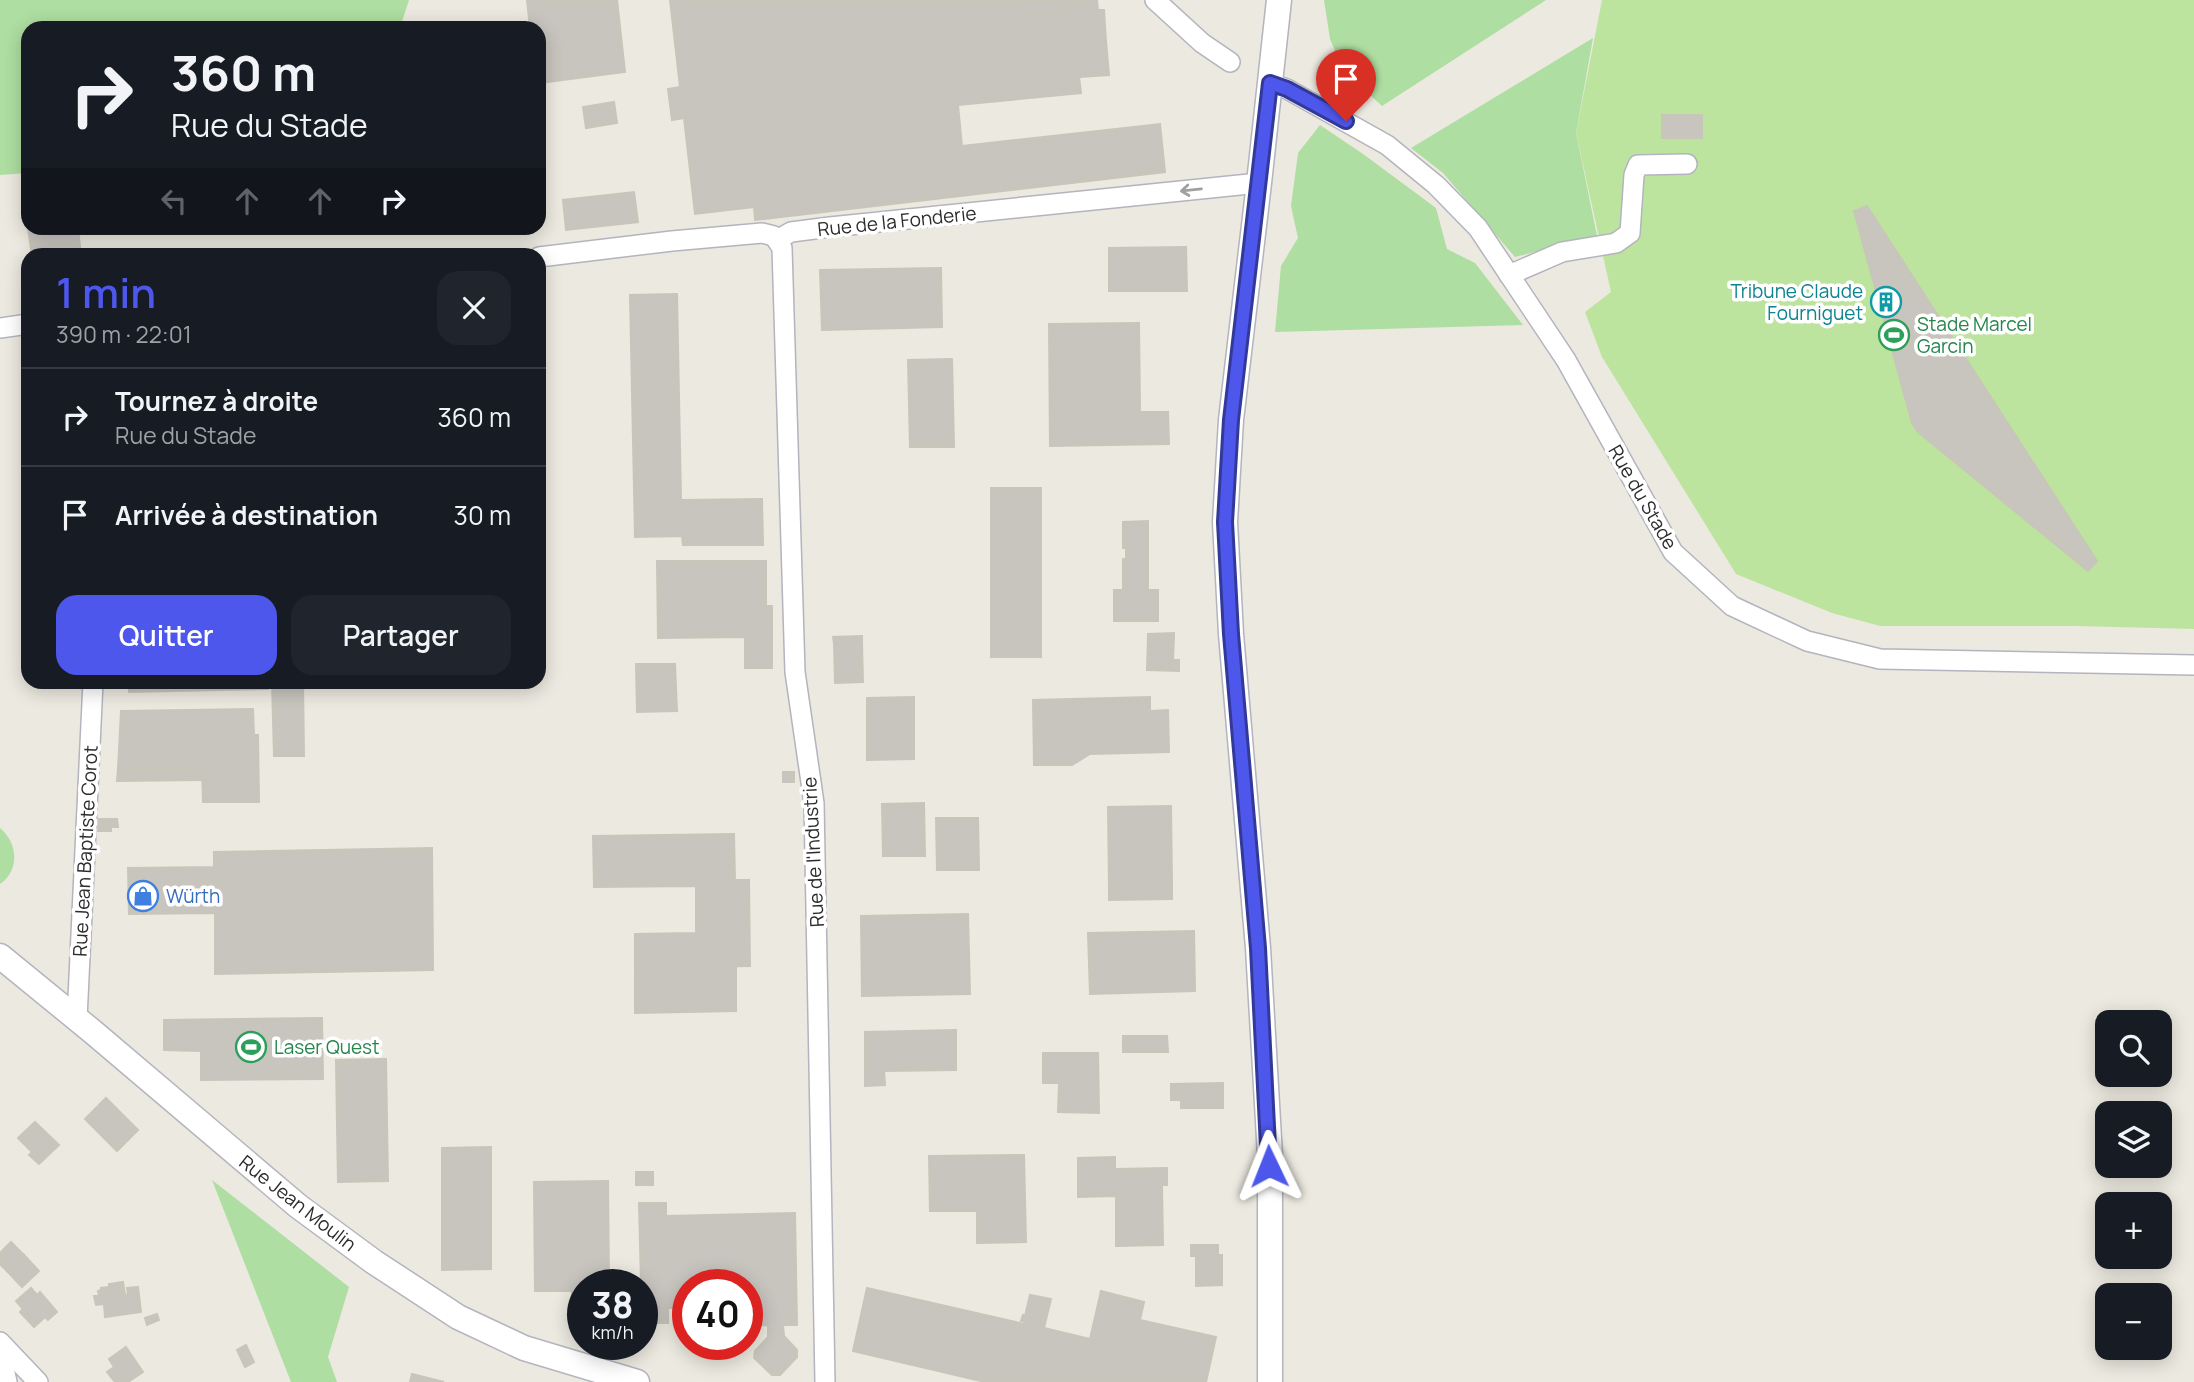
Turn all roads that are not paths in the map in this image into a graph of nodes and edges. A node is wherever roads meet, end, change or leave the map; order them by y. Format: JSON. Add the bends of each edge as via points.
{"nodes":[{"id":1,"x":1155,"y":0,"type":"edge"},
{"id":2,"x":1279,"y":0,"type":"edge"},
{"id":3,"x":1230,"y":62,"type":"dead end"},
{"id":4,"x":1270,"y":77,"type":"junction"},
{"id":5,"x":1687,"y":164,"type":"dead end"},
{"id":6,"x":1259,"y":183,"type":"junction"},
{"id":7,"x":777,"y":240,"type":"junction"},
{"id":8,"x":546,"y":256,"type":"edge"},
{"id":9,"x":1509,"y":275,"type":"junction"},
{"id":10,"x":21,"y":325,"type":"edge"},
{"id":11,"x":0,"y":328,"type":"edge"},
{"id":12,"x":2194,"y":665,"type":"edge"},
{"id":13,"x":93,"y":689,"type":"edge"},
{"id":14,"x":0,"y":956,"type":"edge"},
{"id":15,"x":77,"y":1019,"type":"junction"},
{"id":16,"x":0,"y":1342,"type":"edge"},
{"id":17,"x":0,"y":1350,"type":"edge"},
{"id":18,"x":7,"y":1382,"type":"edge"},
{"id":19,"x":38,"y":1382,"type":"edge"},
{"id":20,"x":637,"y":1382,"type":"edge"},
{"id":21,"x":825,"y":1382,"type":"edge"},
{"id":22,"x":1270,"y":1382,"type":"edge"}],
"edges":[{"from":1,"to":3,"type":"street"},
{"from":2,"to":4,"type":"street"},
{"from":4,"to":6,"type":"street"},
{"from":4,"to":9,"type":"street","name":"Rue du Stade","via":[[1409,162],[1478,228]]},
{"from":5,"to":9,"type":"street","via":[[1638,165],[1630,233],[1616,243],[1562,252]]},
{"from":6,"to":7,"type":"street","name":"Rue de la Fonderie","one_way":true,"via":[[830,227],[791,232]]},
{"from":6,"to":22,"type":"street","via":[[1231,420],[1225,522],[1270,1156]]},
{"from":7,"to":8,"type":"street","name":"Rue de la Fonderie","via":[[762,233]]},
{"from":7,"to":21,"type":"street","name":"Rue de l'Industrie","via":[[782,248],[795,672],[814,803]]},
{"from":9,"to":12,"type":"street","name":"Rue du Stade","via":[[1566,360],[1673,552],[1732,606],[1807,641],[1880,659]]},
{"from":10,"to":11,"type":"street"},
{"from":13,"to":15,"type":"street","name":"Rue Jean Baptiste Corot"},
{"from":14,"to":15,"type":"street","name":"Rue Jean Moulin"},
{"from":15,"to":20,"type":"street","name":"Rue Jean Moulin","via":[[298,1206],[458,1317],[524,1348]]},
{"from":16,"to":19,"type":"street"},
{"from":17,"to":18,"type":"street"}]}
